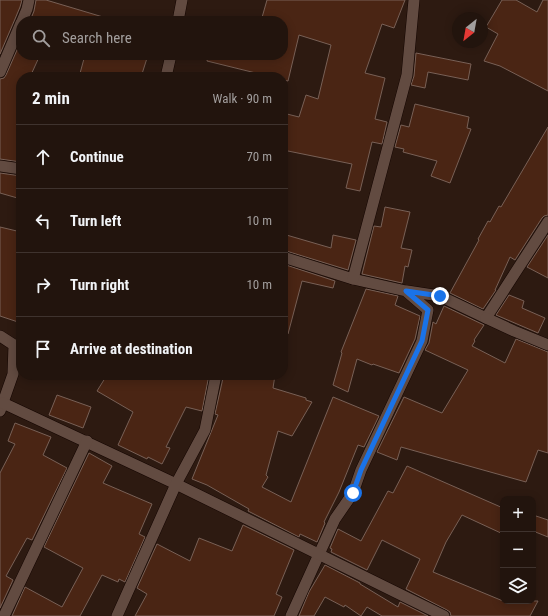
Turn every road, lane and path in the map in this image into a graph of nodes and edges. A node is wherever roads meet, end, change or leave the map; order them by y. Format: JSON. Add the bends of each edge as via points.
{"nodes":[{"id":1,"x":29,"y":0,"type":"edge"},
{"id":2,"x":182,"y":0,"type":"edge"},
{"id":3,"x":414,"y":0,"type":"edge"},
{"id":4,"x":24,"y":16,"type":"edge"},
{"id":5,"x":179,"y":16,"type":"edge"},
{"id":6,"x":16,"y":34,"type":"edge"},
{"id":7,"x":170,"y":60,"type":"edge"},
{"id":8,"x":0,"y":72,"type":"edge"},
{"id":9,"x":167,"y":72,"type":"edge"},
{"id":10,"x":0,"y":166,"type":"edge"},
{"id":11,"x":16,"y":168,"type":"edge"},
{"id":12,"x":548,"y":222,"type":"edge"},
{"id":13,"x":288,"y":259,"type":"edge"},
{"id":14,"x":353,"y":279,"type":"junction"},
{"id":15,"x":406,"y":291,"type":"junction"},
{"id":16,"x":486,"y":318,"type":"junction"},
{"id":17,"x":0,"y":336,"type":"edge"},
{"id":18,"x":548,"y":345,"type":"edge"},
{"id":19,"x":215,"y":380,"type":"edge"},
{"id":20,"x":2,"y":407,"type":"edge"},
{"id":21,"x":87,"y":441,"type":"junction"},
{"id":22,"x":176,"y":484,"type":"junction"},
{"id":23,"x":319,"y":554,"type":"junction"},
{"id":24,"x":4,"y":616,"type":"edge"},
{"id":25,"x":117,"y":616,"type":"edge"},
{"id":26,"x":292,"y":616,"type":"edge"},
{"id":27,"x":444,"y":616,"type":"edge"}],
"edges":[{"from":1,"to":4,"type":"street"},
{"from":2,"to":5,"type":"street"},
{"from":3,"to":14,"type":"street","via":[[407,75]]},
{"from":6,"to":8,"type":"street"},
{"from":7,"to":9,"type":"street"},
{"from":10,"to":11,"type":"street"},
{"from":12,"to":16,"type":"street"},
{"from":13,"to":14,"type":"street"},
{"from":14,"to":15,"type":"street"},
{"from":15,"to":16,"type":"street","via":[[440,296]]},
{"from":15,"to":23,"type":"street","via":[[428,310],[422,341],[361,470],[353,493],[334,519]]},
{"from":16,"to":18,"type":"street"},
{"from":17,"to":20,"type":"street","via":[[14,345],[14,374]]},
{"from":19,"to":22,"type":"street","via":[[205,430]]},
{"from":20,"to":21,"type":"street"},
{"from":21,"to":22,"type":"street"},
{"from":21,"to":24,"type":"street"},
{"from":22,"to":23,"type":"street"},
{"from":22,"to":25,"type":"street"},
{"from":23,"to":26,"type":"street"},
{"from":23,"to":27,"type":"street"}]}
